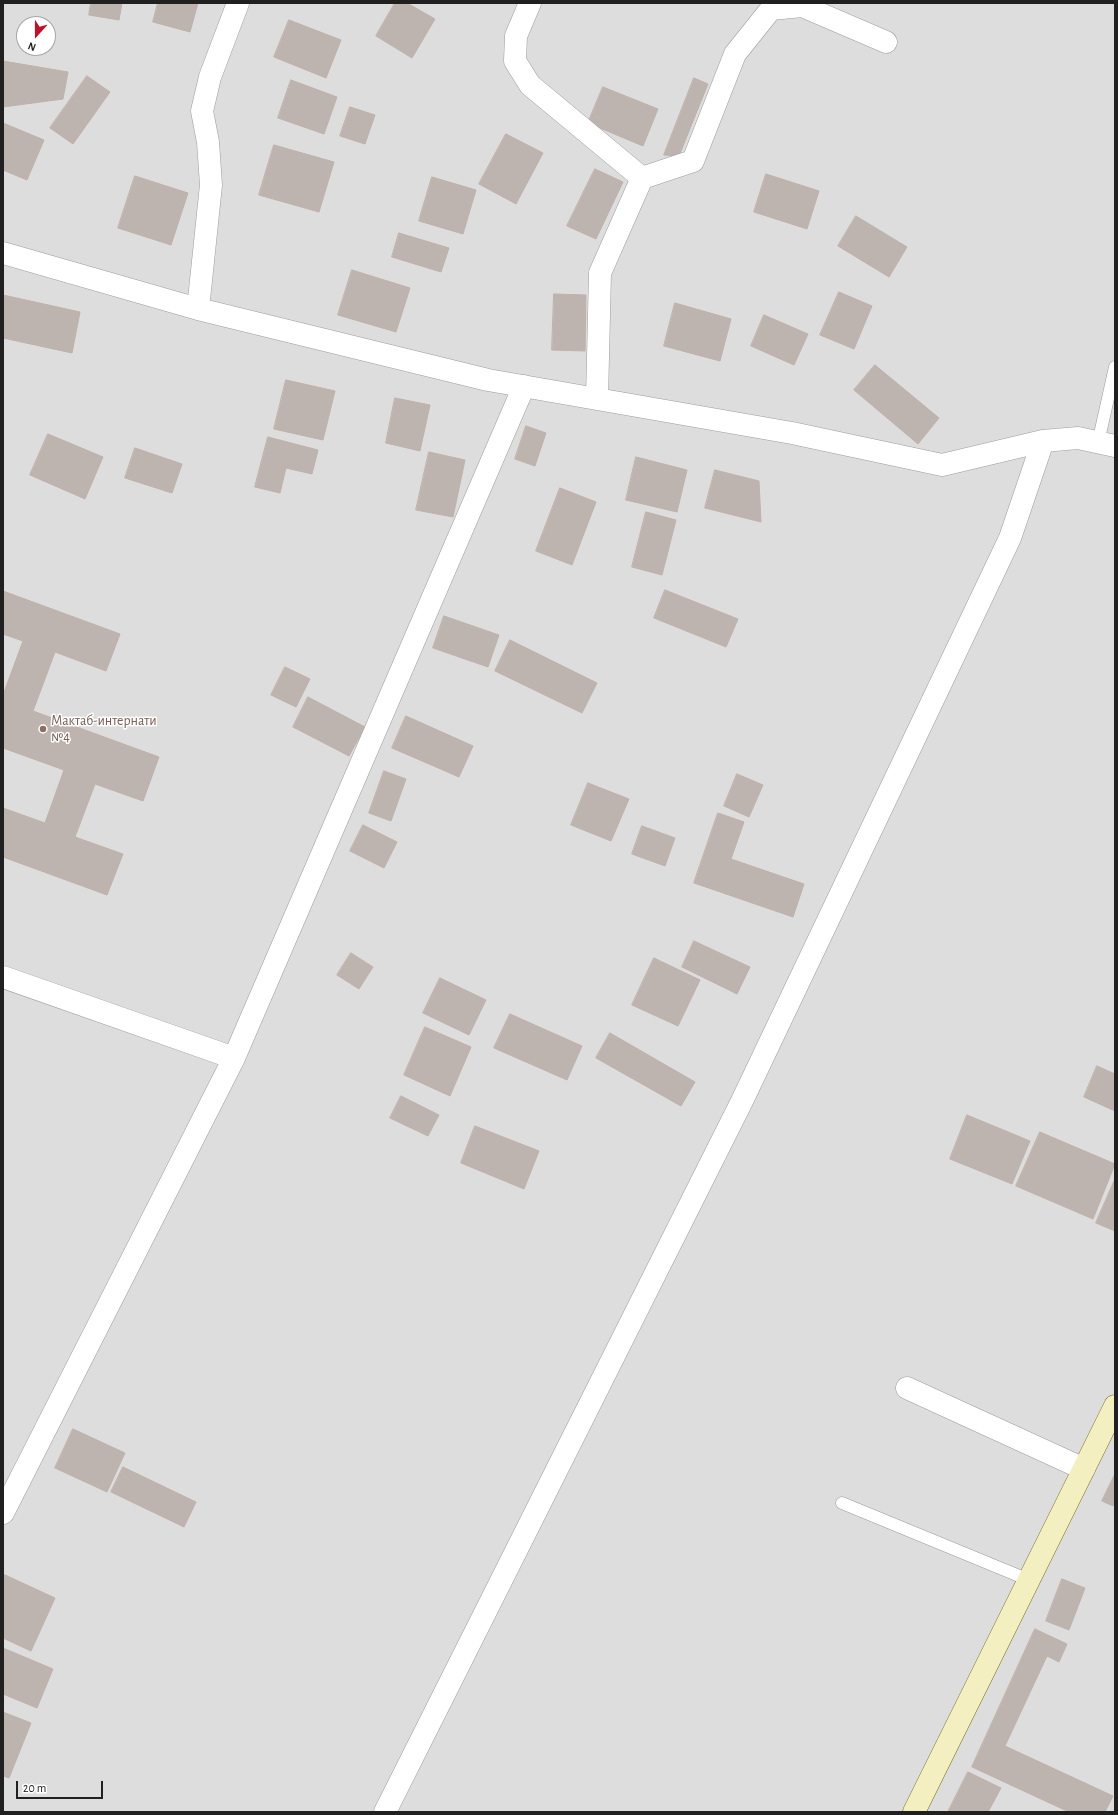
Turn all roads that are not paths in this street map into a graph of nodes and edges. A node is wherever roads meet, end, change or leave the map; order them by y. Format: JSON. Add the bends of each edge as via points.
{"nodes":[{"id":1,"x":238,"y":3,"type":"edge"},
{"id":2,"x":530,"y":3,"type":"edge"},
{"id":3,"x":886,"y":42,"type":"dead end"},
{"id":4,"x":642,"y":178,"type":"junction"},
{"id":5,"x":3,"y":254,"type":"edge"},
{"id":6,"x":198,"y":310,"type":"junction"},
{"id":7,"x":1115,"y":367,"type":"edge"},
{"id":8,"x":524,"y":386,"type":"junction"},
{"id":9,"x":597,"y":399,"type":"junction"},
{"id":10,"x":1042,"y":441,"type":"junction"},
{"id":11,"x":1107,"y":444,"type":"edge"},
{"id":12,"x":3,"y":977,"type":"edge"},
{"id":13,"x":234,"y":1058,"type":"junction"},
{"id":14,"x":907,"y":1388,"type":"dead end"},
{"id":15,"x":1115,"y":1406,"type":"edge"},
{"id":16,"x":1084,"y":1469,"type":"junction"},
{"id":17,"x":842,"y":1502,"type":"dead end"},
{"id":18,"x":3,"y":1513,"type":"edge"},
{"id":19,"x":1029,"y":1580,"type":"junction"},
{"id":20,"x":386,"y":1812,"type":"edge"},
{"id":21,"x":914,"y":1812,"type":"edge"}],
"edges":[{"from":1,"to":6,"type":"street","via":[[210,77],[202,110],[208,142],[211,185]]},
{"from":2,"to":4,"type":"street","via":[[516,36],[515,61],[530,85]]},
{"from":3,"to":4,"type":"street","via":[[802,6],[771,9],[735,54],[693,161]]},
{"from":4,"to":9,"type":"street","via":[[600,274]]},
{"from":5,"to":6,"type":"street"},
{"from":6,"to":8,"type":"street","via":[[488,380]]},
{"from":7,"to":11,"type":"lane"},
{"from":8,"to":9,"type":"street"},
{"from":8,"to":13,"type":"street"},
{"from":9,"to":10,"type":"street","via":[[792,433],[942,465]]},
{"from":10,"to":11,"type":"street","via":[[1078,438]]},
{"from":10,"to":20,"type":"street","via":[[1010,538],[745,1094]]},
{"from":12,"to":13,"type":"street"},
{"from":13,"to":18,"type":"street"},
{"from":14,"to":16,"type":"street"},
{"from":15,"to":16,"type":"street"},
{"from":16,"to":19,"type":"street"},
{"from":17,"to":19,"type":"lane"},
{"from":19,"to":21,"type":"street"}]}
